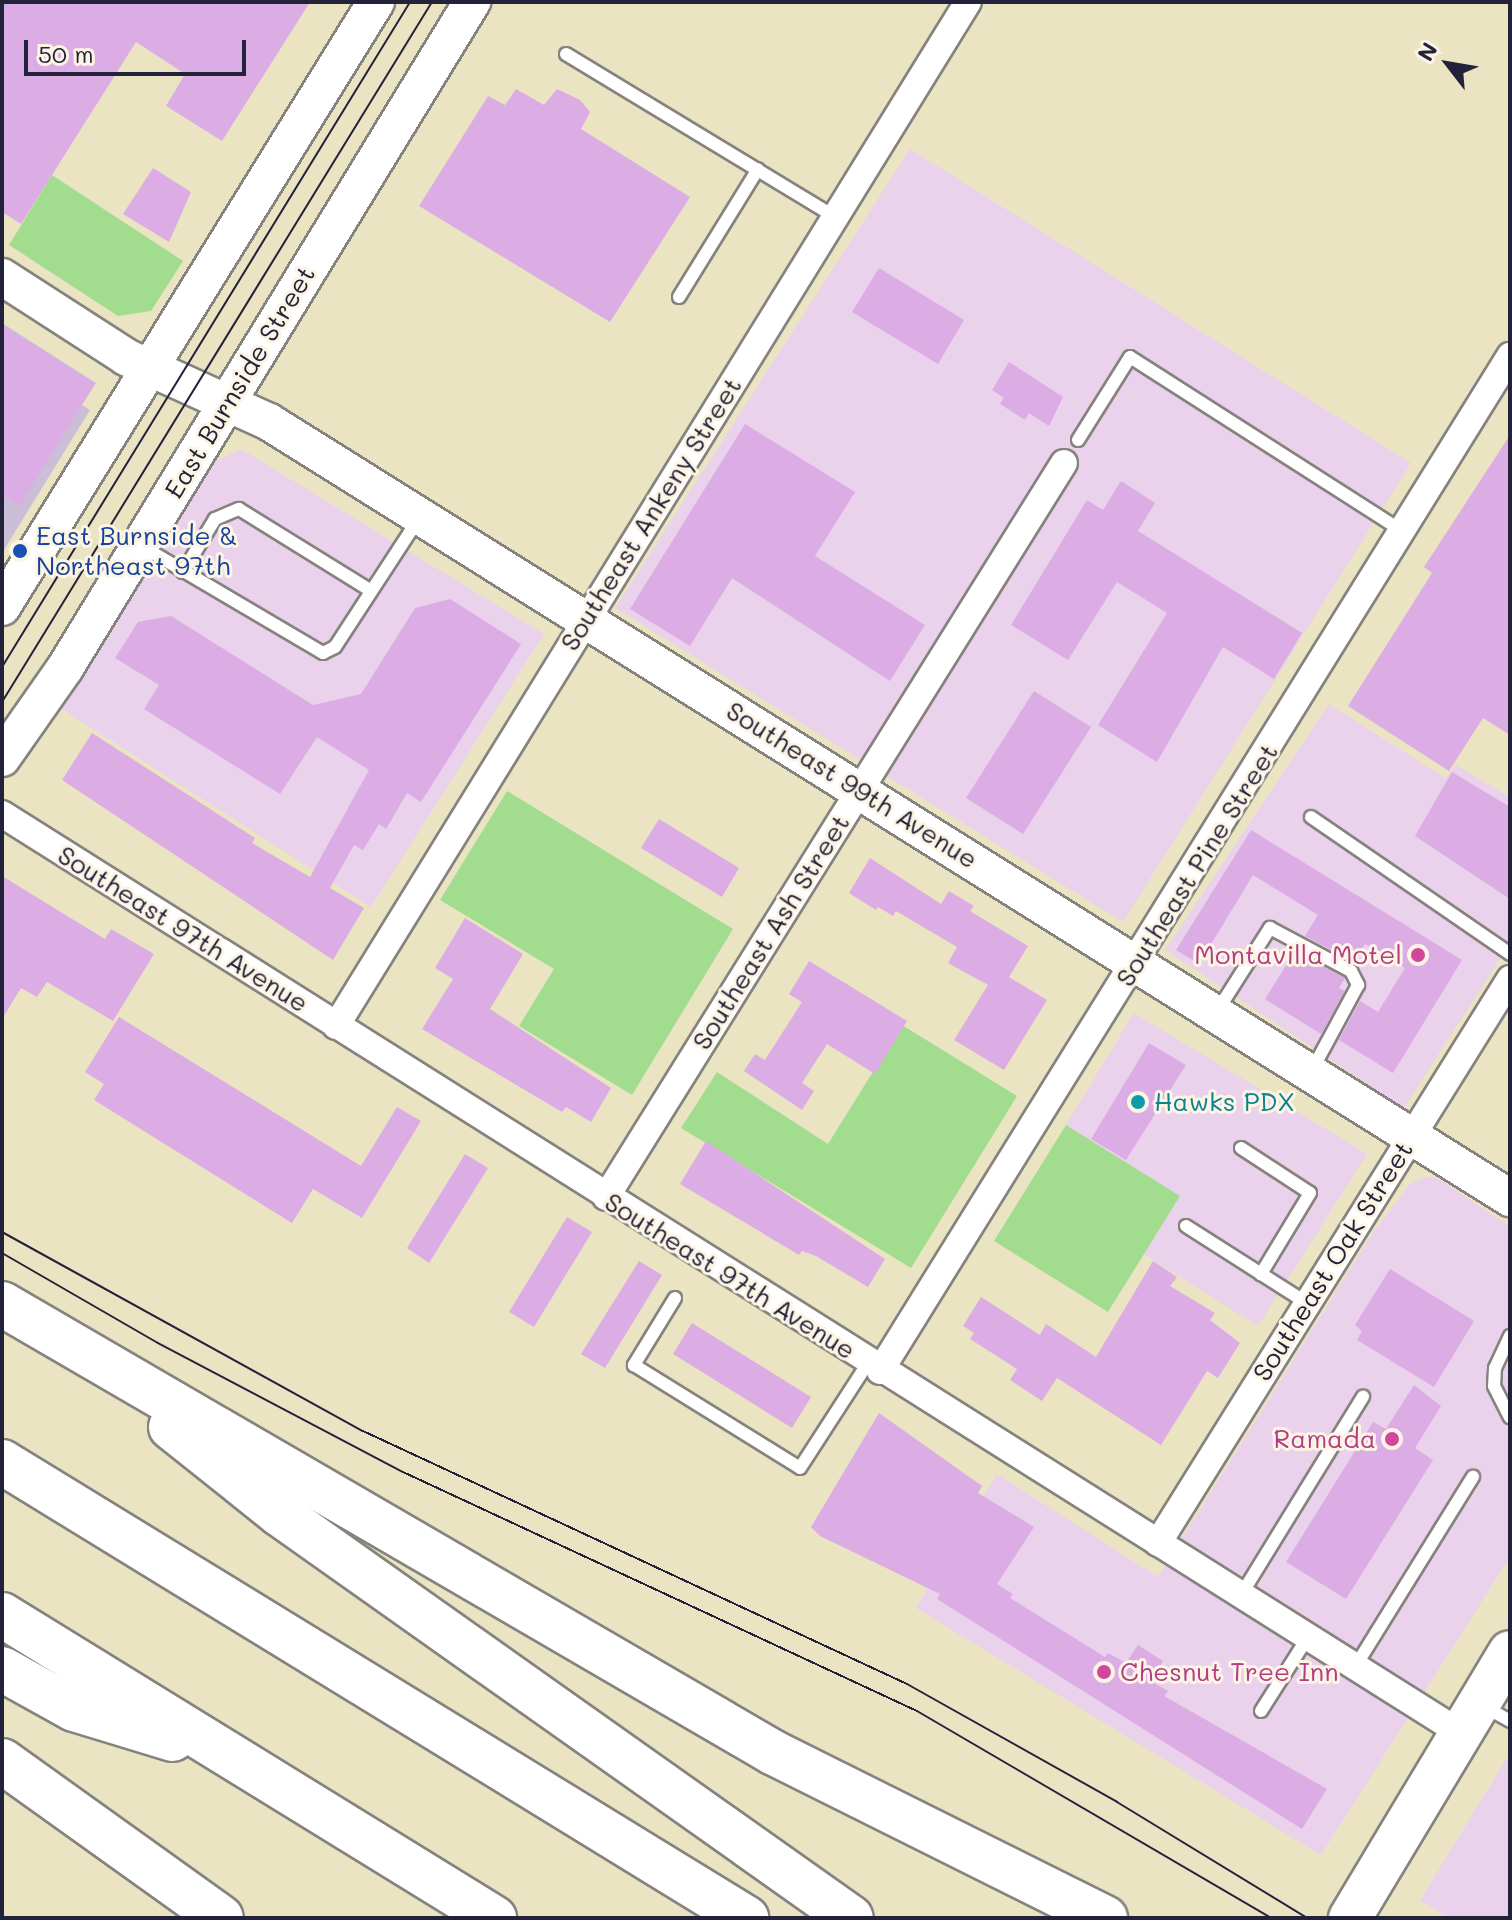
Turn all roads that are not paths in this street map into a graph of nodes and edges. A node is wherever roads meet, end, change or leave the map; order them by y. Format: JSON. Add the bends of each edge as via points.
{"nodes":[{"id":1,"x":376,"y":2,"type":"edge"},
{"id":2,"x":472,"y":2,"type":"edge"},
{"id":3,"x":968,"y":2,"type":"edge"},
{"id":4,"x":566,"y":54,"type":"dead end"},
{"id":5,"x":758,"y":169,"type":"junction"},
{"id":6,"x":835,"y":217,"type":"junction"},
{"id":7,"x":2,"y":277,"type":"edge"},
{"id":8,"x":679,"y":297,"type":"dead end"},
{"id":9,"x":1510,"y":356,"type":"edge"},
{"id":10,"x":150,"y":368,"type":"junction"},
{"id":11,"x":227,"y":402,"type":"junction"},
{"id":12,"x":1078,"y":440,"type":"dead end"},
{"id":13,"x":1064,"y":463,"type":"dead end"},
{"id":14,"x":421,"y":515,"type":"junction"},
{"id":15,"x":1402,"y":531,"type":"junction"},
{"id":16,"x":140,"y":545,"type":"junction"},
{"id":17,"x":183,"y":572,"type":"junction"},
{"id":18,"x":371,"y":591,"type":"junction"},
{"id":19,"x":2,"y":607,"type":"edge"},
{"id":20,"x":586,"y":619,"type":"junction"},
{"id":21,"x":2,"y":758,"type":"edge"},
{"id":22,"x":860,"y":790,"type":"junction"},
{"id":23,"x":2,"y":814,"type":"edge"},
{"id":24,"x":1311,"y":817,"type":"dead end"},
{"id":25,"x":1510,"y":954,"type":"edge"},
{"id":26,"x":1136,"y":964,"type":"junction"},
{"id":27,"x":1510,"y":979,"type":"edge"},
{"id":28,"x":1215,"y":1014,"type":"junction"},
{"id":29,"x":336,"y":1026,"type":"junction"},
{"id":30,"x":1310,"y":1072,"type":"junction"},
{"id":31,"x":1411,"y":1136,"type":"junction"},
{"id":32,"x":1241,"y":1148,"type":"dead end"},
{"id":33,"x":606,"y":1197,"type":"junction"},
{"id":34,"x":1510,"y":1198,"type":"edge"},
{"id":35,"x":1186,"y":1226,"type":"dead end"},
{"id":36,"x":1261,"y":1274,"type":"junction"},
{"id":37,"x":675,"y":1298,"type":"dead end"},
{"id":38,"x":1307,"y":1303,"type":"junction"},
{"id":39,"x":2,"y":1304,"type":"edge"},
{"id":40,"x":1510,"y":1336,"type":"edge"},
{"id":41,"x":79,"y":1353,"type":"junction"},
{"id":42,"x":874,"y":1367,"type":"junction"},
{"id":43,"x":1363,"y":1397,"type":"dead end"},
{"id":44,"x":1510,"y":1417,"type":"edge"},
{"id":45,"x":2,"y":1462,"type":"edge"},
{"id":46,"x":1473,"y":1477,"type":"dead end"},
{"id":47,"x":1158,"y":1543,"type":"junction"},
{"id":48,"x":1241,"y":1595,"type":"junction"},
{"id":49,"x":2,"y":1615,"type":"edge"},
{"id":50,"x":1308,"y":1637,"type":"junction"},
{"id":51,"x":1510,"y":1652,"type":"edge"},
{"id":52,"x":1355,"y":1667,"type":"junction"},
{"id":53,"x":2,"y":1669,"type":"edge"},
{"id":54,"x":1261,"y":1711,"type":"dead end"},
{"id":55,"x":1484,"y":1719,"type":"edge"},
{"id":56,"x":230,"y":1756,"type":"junction"},
{"id":57,"x":2,"y":1761,"type":"edge"},
{"id":58,"x":1357,"y":1906,"type":"edge"},
{"id":59,"x":221,"y":1918,"type":"edge"},
{"id":60,"x":494,"y":1918,"type":"edge"},
{"id":61,"x":746,"y":1918,"type":"edge"},
{"id":62,"x":851,"y":1918,"type":"edge"},
{"id":63,"x":1105,"y":1918,"type":"edge"}],
"edges":[{"from":1,"to":10,"type":"street"},
{"from":2,"to":11,"type":"street","name":"East Burnside Street"},
{"from":3,"to":6,"type":"street","name":"Southeast Ankeny Street"},
{"from":4,"to":5,"type":"lane"},
{"from":5,"to":6,"type":"lane"},
{"from":5,"to":8,"type":"lane"},
{"from":6,"to":20,"type":"street","name":"Southeast Ankeny Street"},
{"from":7,"to":10,"type":"street","name":"Southeast 99th Avenue"},
{"from":9,"to":15,"type":"street","name":"Southeast Pine Street"},
{"from":10,"to":11,"type":"street","name":"Southeast 99th Avenue"},
{"from":10,"to":19,"type":"street"},
{"from":11,"to":14,"type":"street","name":"Southeast 99th Avenue"},
{"from":11,"to":16,"type":"street","name":"East Burnside Street"},
{"from":12,"to":15,"type":"lane","via":[[1130,357]]},
{"from":13,"to":22,"type":"street","name":"Southeast Ash Street"},
{"from":14,"to":18,"type":"lane"},
{"from":14,"to":20,"type":"street","name":"Southeast 99th Avenue"},
{"from":15,"to":26,"type":"street","name":"Southeast Pine Street"},
{"from":16,"to":17,"type":"lane"},
{"from":16,"to":21,"type":"street","name":"East Burnside Street"},
{"from":17,"to":18,"type":"lane","via":[[323,653],[335,647]]},
{"from":17,"to":18,"type":"lane","via":[[215,519],[239,509]]},
{"from":20,"to":22,"type":"street","name":"Southeast 99th Avenue"},
{"from":20,"to":29,"type":"street","name":"Southeast Ankeny Street"},
{"from":22,"to":26,"type":"street","name":"Southeast 99th Avenue"},
{"from":22,"to":33,"type":"street","name":"Southeast Ash Street"},
{"from":23,"to":29,"type":"street","name":"Southeast 97th Avenue"},
{"from":24,"to":25,"type":"lane"},
{"from":26,"to":28,"type":"street","name":"Southeast 99th Avenue"},
{"from":26,"to":42,"type":"street","name":"Southeast Pine Street"},
{"from":27,"to":31,"type":"street","name":"Southeast Oak Street"},
{"from":28,"to":30,"type":"street","name":"Southeast 99th Avenue"},
{"from":28,"to":30,"type":"lane","via":[[1270,928],[1351,971],[1358,985]]},
{"from":29,"to":33,"type":"street","name":"Southeast 97th Avenue"},
{"from":30,"to":31,"type":"street","name":"Southeast 99th Avenue"},
{"from":31,"to":34,"type":"street","name":"Southeast 99th Avenue"},
{"from":31,"to":38,"type":"street","name":"Southeast Oak Street"},
{"from":32,"to":36,"type":"lane","via":[[1310,1193]]},
{"from":33,"to":42,"type":"street","name":"Southeast 97th Avenue"},
{"from":35,"to":36,"type":"lane"},
{"from":36,"to":38,"type":"lane"},
{"from":37,"to":42,"type":"lane","via":[[634,1365],[800,1468]]},
{"from":38,"to":47,"type":"street","name":"Southeast Oak Street"},
{"from":39,"to":41,"type":"highway"},
{"from":40,"to":44,"type":"lane","via":[[1495,1368],[1494,1386]]},
{"from":41,"to":62,"type":"highway","via":[[280,1514]]},
{"from":41,"to":63,"type":"highway","via":[[305,1477],[774,1753]]},
{"from":42,"to":47,"type":"street","name":"Southeast 97th Avenue"},
{"from":43,"to":48,"type":"lane"},
{"from":45,"to":61,"type":"highway"},
{"from":46,"to":52,"type":"lane"},
{"from":47,"to":48,"type":"street","name":"Southeast 97th Avenue"},
{"from":48,"to":50,"type":"street","name":"Southeast 97th Avenue"},
{"from":49,"to":56,"type":"highway"},
{"from":50,"to":52,"type":"street","name":"Southeast 97th Avenue"},
{"from":50,"to":54,"type":"lane"},
{"from":51,"to":55,"type":"main road"},
{"from":52,"to":55,"type":"street","name":"Southeast 97th Avenue"},
{"from":53,"to":56,"type":"highway","via":[[74,1709]]},
{"from":55,"to":58,"type":"main road"},
{"from":56,"to":60,"type":"highway"},
{"from":57,"to":59,"type":"highway"}]}
